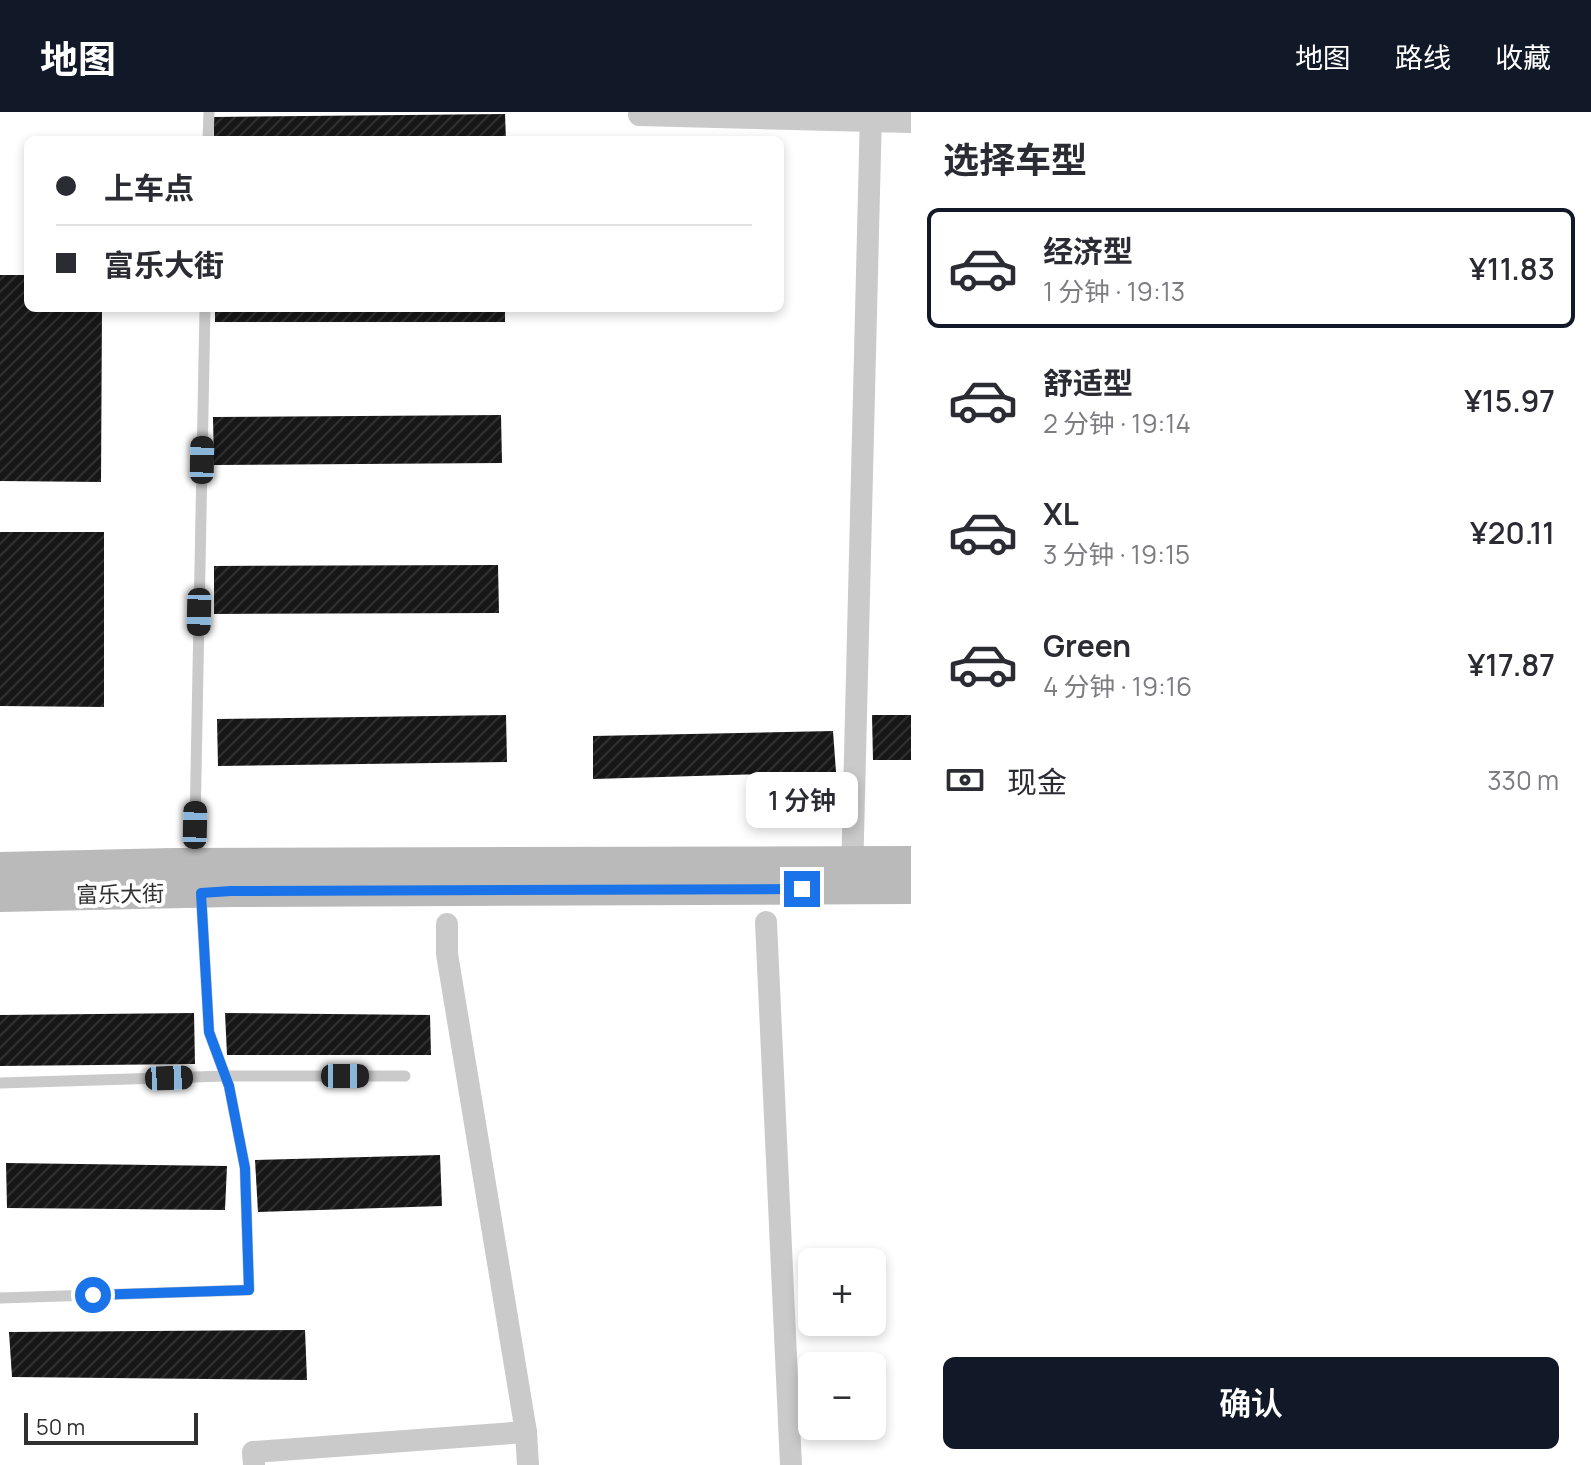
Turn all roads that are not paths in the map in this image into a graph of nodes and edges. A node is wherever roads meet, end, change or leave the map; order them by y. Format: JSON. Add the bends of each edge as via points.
{"nodes":[{"id":1,"x":209,"y":112,"type":"edge"},
{"id":2,"x":639,"y":115,"type":"dead end"},
{"id":3,"x":871,"y":116,"type":"edge"},
{"id":4,"x":911,"y":122,"type":"edge"},
{"id":5,"x":208,"y":136,"type":"edge"},
{"id":6,"x":205,"y":312,"type":"edge"},
{"id":7,"x":911,"y":862,"type":"edge"},
{"id":8,"x":0,"y":868,"type":"edge"},
{"id":9,"x":852,"y":876,"type":"junction"},
{"id":10,"x":200,"y":879,"type":"junction"},
{"id":11,"x":911,"y":888,"type":"edge"},
{"id":12,"x":0,"y":896,"type":"edge"},
{"id":13,"x":766,"y":922,"type":"dead end"},
{"id":14,"x":447,"y":924,"type":"dead end"},
{"id":15,"x":226,"y":1076,"type":"junction"},
{"id":16,"x":405,"y":1076,"type":"dead end"},
{"id":17,"x":0,"y":1083,"type":"edge"},
{"id":18,"x":0,"y":1298,"type":"edge"},
{"id":19,"x":526,"y":1432,"type":"junction"},
{"id":20,"x":254,"y":1465,"type":"edge"},
{"id":21,"x":528,"y":1465,"type":"edge"},
{"id":22,"x":791,"y":1465,"type":"edge"}],
"edges":[{"from":1,"to":5,"type":"lane"},
{"from":2,"to":3,"type":"street"},
{"from":3,"to":4,"type":"street"},
{"from":3,"to":9,"type":"street"},
{"from":6,"to":10,"type":"lane","via":[[195,825]]},
{"from":7,"to":9,"type":"main road","name":"富乐大街"},
{"from":8,"to":10,"type":"main road","name":"富乐大街"},
{"from":9,"to":10,"type":"main road","name":"富乐大街"},
{"from":9,"to":11,"type":"main road","name":"富乐大街"},
{"from":10,"to":12,"type":"main road","name":"富乐大街"},
{"from":10,"to":15,"type":"lane","via":[[209,1032]]},
{"from":13,"to":22,"type":"street"},
{"from":14,"to":19,"type":"street","via":[[447,954]]},
{"from":15,"to":16,"type":"lane"},
{"from":15,"to":17,"type":"lane"},
{"from":15,"to":18,"type":"lane","via":[[245,1168],[249,1290]]},
{"from":19,"to":20,"type":"street","via":[[253,1452]]},
{"from":19,"to":21,"type":"street"}]}
